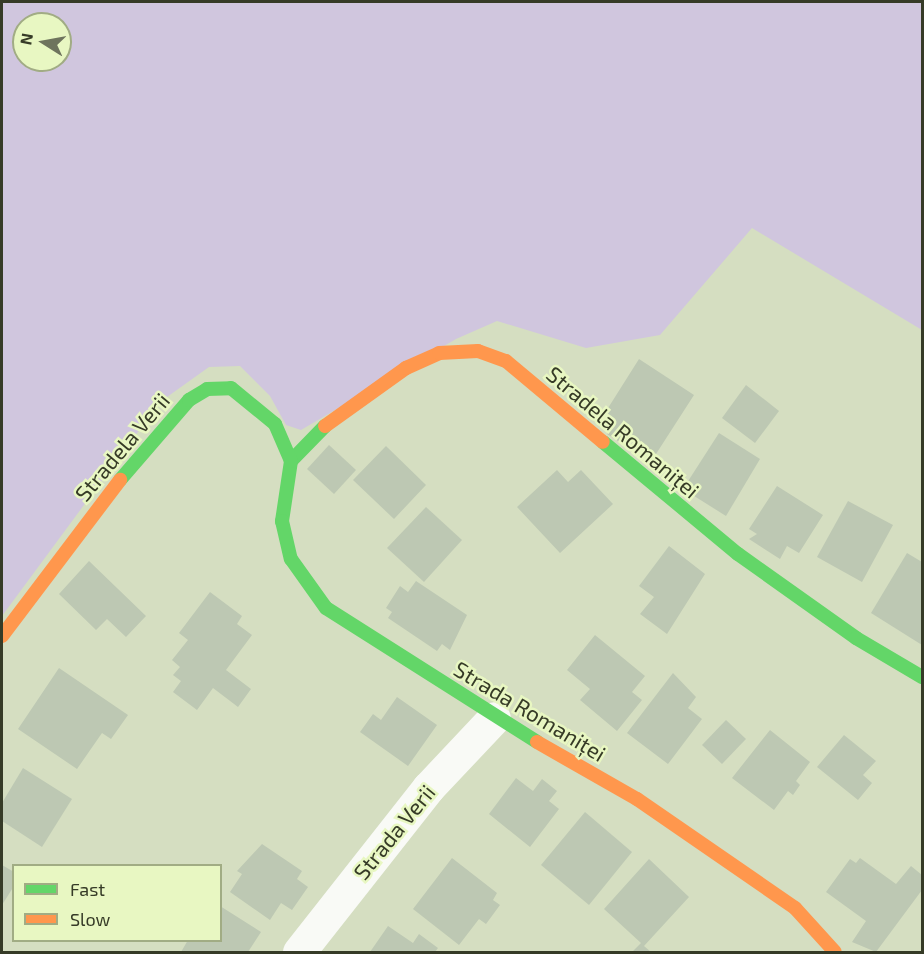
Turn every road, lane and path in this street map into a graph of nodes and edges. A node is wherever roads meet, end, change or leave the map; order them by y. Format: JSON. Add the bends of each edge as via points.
{"nodes":[{"id":1,"x":291,"y":461,"type":"junction"},
{"id":2,"x":2,"y":636,"type":"edge"},
{"id":3,"x":922,"y":677,"type":"edge"},
{"id":4,"x":494,"y":717,"type":"junction"},
{"id":5,"x":299,"y":952,"type":"edge"},
{"id":6,"x":835,"y":952,"type":"edge"}],
"edges":[{"from":1,"to":2,"type":"street","name":"Stradela Verii","via":[[275,424],[231,388],[207,389],[189,400],[134,461]]},
{"from":1,"to":3,"type":"street","name":"Stradela Romaniței","via":[[340,411],[406,368],[439,353],[488,354],[506,361],[738,554],[856,638]]},
{"from":1,"to":4,"type":"street","name":"Strada Romaniței","via":[[282,521],[291,559],[306,586],[326,608]]},
{"from":4,"to":5,"type":"street","name":"Strada Verii","via":[[428,788]]},
{"from":4,"to":6,"type":"street","name":"Strada Romaniței","via":[[646,805],[795,908]]}]}
